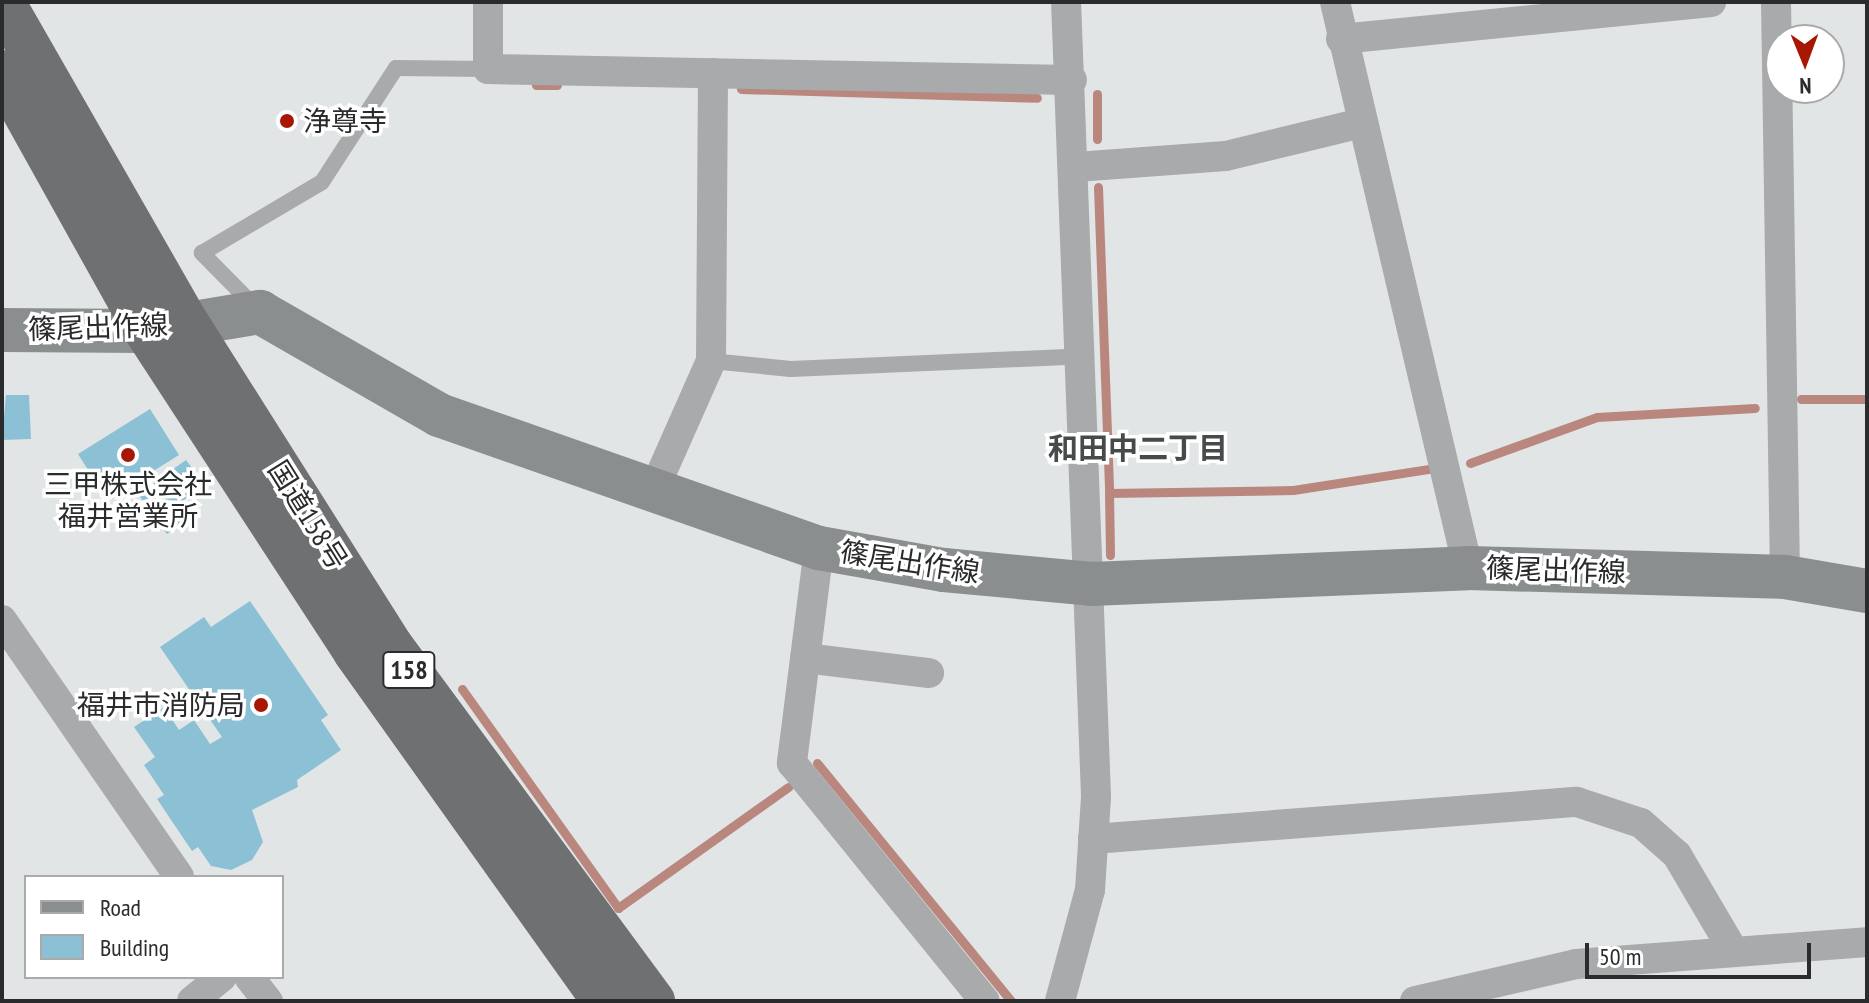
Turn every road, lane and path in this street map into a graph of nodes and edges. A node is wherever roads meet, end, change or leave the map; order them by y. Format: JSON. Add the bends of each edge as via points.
{"nodes":[{"id":1,"x":3,"y":2,"type":"edge"},
{"id":2,"x":488,"y":2,"type":"edge"},
{"id":3,"x":1066,"y":2,"type":"edge"},
{"id":4,"x":1335,"y":2,"type":"edge"},
{"id":5,"x":1711,"y":2,"type":"edge"},
{"id":6,"x":1776,"y":2,"type":"edge"},
{"id":7,"x":1341,"y":39,"type":"junction"},
{"id":8,"x":488,"y":69,"type":"junction"},
{"id":9,"x":2,"y":72,"type":"edge"},
{"id":10,"x":713,"y":73,"type":"junction"},
{"id":11,"x":1072,"y":80,"type":"junction"},
{"id":12,"x":1361,"y":123,"type":"junction"},
{"id":13,"x":1076,"y":167,"type":"junction"},
{"id":14,"x":260,"y":312,"type":"junction"},
{"id":15,"x":167,"y":327,"type":"junction"},
{"id":16,"x":2,"y":330,"type":"edge"},
{"id":17,"x":1083,"y":356,"type":"junction"},
{"id":18,"x":711,"y":361,"type":"junction"},
{"id":19,"x":652,"y":494,"type":"junction"},
{"id":20,"x":819,"y":548,"type":"junction"},
{"id":21,"x":1468,"y":568,"type":"junction"},
{"id":22,"x":1785,"y":577,"type":"junction"},
{"id":23,"x":1091,"y":584,"type":"junction"},
{"id":24,"x":1867,"y":591,"type":"edge"},
{"id":25,"x":2,"y":620,"type":"edge"},
{"id":26,"x":805,"y":658,"type":"junction"},
{"id":27,"x":929,"y":673,"type":"dead end"},
{"id":28,"x":1093,"y":839,"type":"junction"},
{"id":29,"x":178,"y":875,"type":"edge"},
{"id":30,"x":1867,"y":942,"type":"edge"},
{"id":31,"x":1733,"y":950,"type":"junction"},
{"id":32,"x":220,"y":979,"type":"edge"},
{"id":33,"x":251,"y":979,"type":"edge"},
{"id":34,"x":192,"y":1001,"type":"edge"},
{"id":35,"x":268,"y":1001,"type":"edge"},
{"id":36,"x":604,"y":1001,"type":"edge"},
{"id":37,"x":653,"y":1001,"type":"edge"},
{"id":38,"x":985,"y":1001,"type":"edge"},
{"id":39,"x":1060,"y":1001,"type":"edge"},
{"id":40,"x":1415,"y":1001,"type":"edge"}],
"edges":[{"from":1,"to":15,"type":"highway","name":"国道158号","number":"158"},
{"from":2,"to":8,"type":"street"},
{"from":3,"to":11,"type":"street"},
{"from":4,"to":7,"type":"street"},
{"from":5,"to":7,"type":"street"},
{"from":6,"to":22,"type":"street"},
{"from":7,"to":12,"type":"street"},
{"from":8,"to":10,"type":"street"},
{"from":8,"to":14,"type":"lane","via":[[396,68],[322,182],[202,253]]},
{"from":9,"to":15,"type":"highway","name":"国道158号","number":"158"},
{"from":10,"to":11,"type":"street"},
{"from":10,"to":18,"type":"street"},
{"from":11,"to":13,"type":"street"},
{"from":12,"to":13,"type":"street","via":[[1226,156]]},
{"from":12,"to":21,"type":"street"},
{"from":13,"to":17,"type":"street"},
{"from":14,"to":15,"type":"main road","name":"篠尾出作線"},
{"from":14,"to":19,"type":"main road","name":"篠尾出作線","via":[[439,415]]},
{"from":15,"to":16,"type":"main road","name":"篠尾出作線"},
{"from":15,"to":36,"type":"highway","name":"国道158号","number":"158","via":[[355,652]]},
{"from":15,"to":37,"type":"highway","name":"国道158号","number":"158","via":[[392,647]]},
{"from":17,"to":18,"type":"lane","via":[[791,369]]},
{"from":17,"to":23,"type":"street"},
{"from":18,"to":19,"type":"street"},
{"from":19,"to":20,"type":"main road","name":"篠尾出作線"},
{"from":20,"to":23,"type":"main road","name":"篠尾出作線","via":[[944,570]]},
{"from":20,"to":26,"type":"street"},
{"from":21,"to":22,"type":"main road","name":"篠尾出作線"},
{"from":21,"to":23,"type":"main road","name":"篠尾出作線"},
{"from":22,"to":24,"type":"main road","name":"篠尾出作線"},
{"from":23,"to":28,"type":"street"},
{"from":25,"to":29,"type":"street"},
{"from":26,"to":27,"type":"street"},
{"from":26,"to":38,"type":"street","via":[[792,763]]},
{"from":28,"to":31,"type":"street","via":[[1577,802],[1641,823],[1677,855]]},
{"from":28,"to":39,"type":"street","via":[[1090,890]]},
{"from":30,"to":31,"type":"street"},
{"from":31,"to":40,"type":"street","via":[[1576,964]]},
{"from":32,"to":34,"type":"street"},
{"from":33,"to":35,"type":"street"}]}
